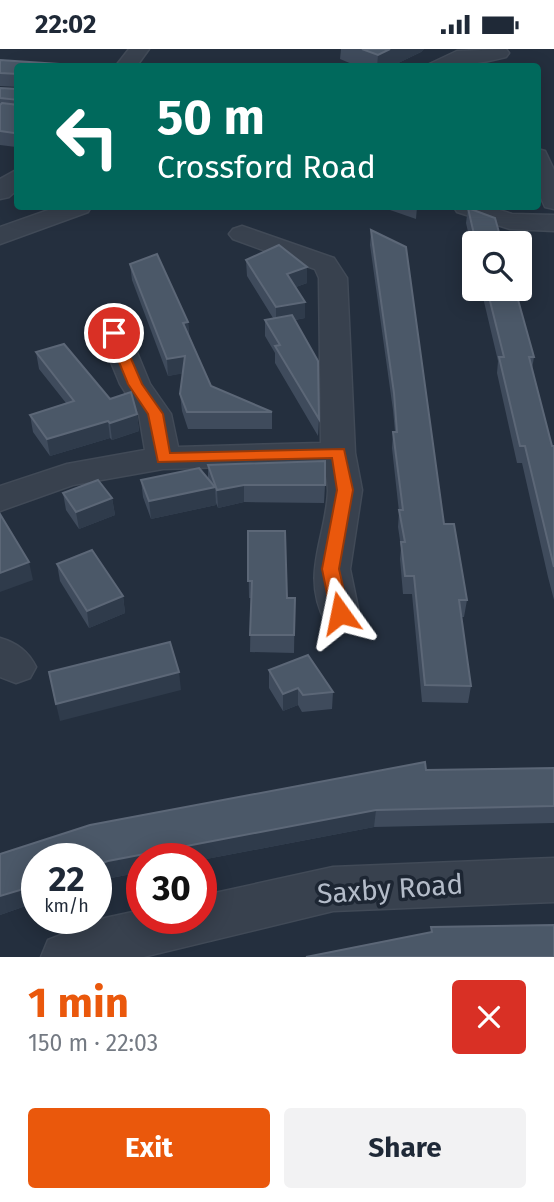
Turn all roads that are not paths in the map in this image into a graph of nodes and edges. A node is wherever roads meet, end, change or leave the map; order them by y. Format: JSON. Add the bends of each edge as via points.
{"nodes":[{"id":1,"x":139,"y":49,"type":"edge"},
{"id":2,"x":501,"y":58,"type":"edge"},
{"id":3,"x":128,"y":63,"type":"edge"},
{"id":4,"x":460,"y":63,"type":"edge"},
{"id":5,"x":541,"y":167,"type":"edge"},
{"id":6,"x":14,"y":180,"type":"edge"},
{"id":7,"x":0,"y":192,"type":"edge"},
{"id":8,"x":554,"y":202,"type":"edge"},
{"id":9,"x":71,"y":210,"type":"edge"},
{"id":10,"x":475,"y":210,"type":"edge"},
{"id":11,"x":554,"y":223,"type":"edge"},
{"id":12,"x":242,"y":234,"type":"dead end"},
{"id":13,"x":0,"y":236,"type":"edge"},
{"id":14,"x":114,"y":333,"type":"dead end"},
{"id":15,"x":338,"y":453,"type":"junction"},
{"id":16,"x":163,"y":458,"type":"junction"},
{"id":17,"x":0,"y":499,"type":"edge"},
{"id":18,"x":340,"y":613,"type":"dead end"},
{"id":19,"x":554,"y":880,"type":"edge"},
{"id":20,"x":66,"y":957,"type":"edge"}],
"edges":[{"from":1,"to":3,"type":"street"},
{"from":2,"to":4,"type":"street"},
{"from":5,"to":8,"type":"street"},
{"from":6,"to":7,"type":"street"},
{"from":9,"to":13,"type":"street"},
{"from":10,"to":11,"type":"street","via":[[510,221]]},
{"from":12,"to":15,"type":"street","via":[[325,264],[333,278]]},
{"from":14,"to":16,"type":"street","via":[[135,384],[155,414]]},
{"from":15,"to":16,"type":"street"},
{"from":15,"to":18,"type":"street","via":[[345,490],[331,569]]},
{"from":16,"to":17,"type":"street","via":[[67,475]]},
{"from":19,"to":20,"type":"street","name":"Saxby Road","via":[[333,888],[105,941]]}]}
